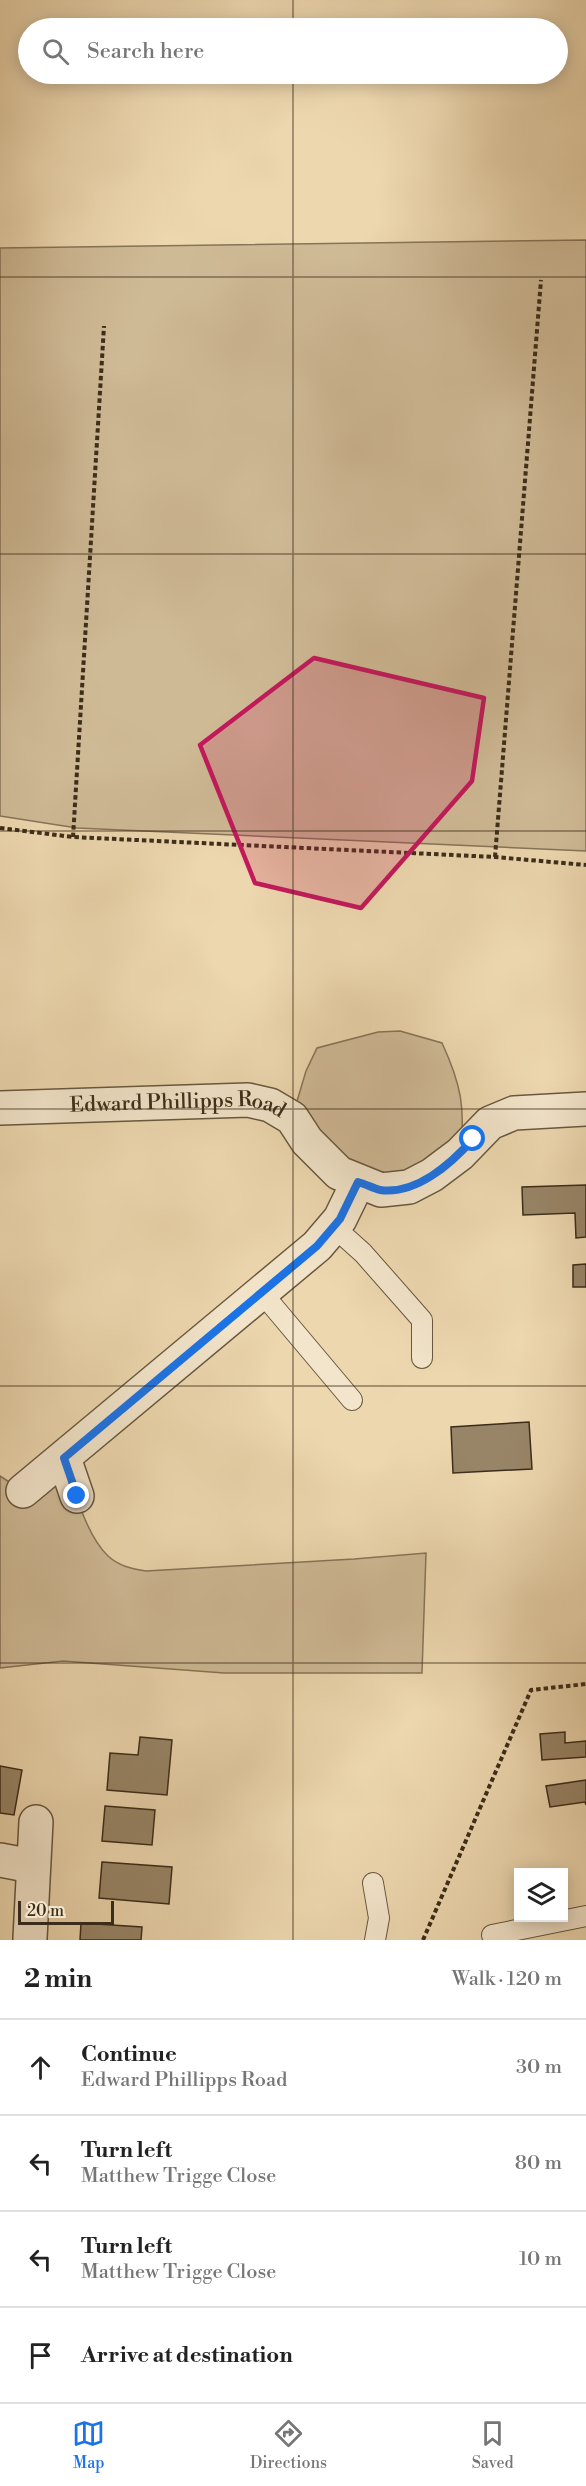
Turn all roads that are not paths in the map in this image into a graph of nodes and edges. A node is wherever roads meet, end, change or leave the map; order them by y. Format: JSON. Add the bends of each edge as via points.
{"nodes":[{"id":1,"x":0,"y":1108,"type":"edge"},
{"id":2,"x":586,"y":1109,"type":"edge"},
{"id":3,"x":358,"y":1182,"type":"junction"},
{"id":4,"x":334,"y":1227,"type":"junction"},
{"id":5,"x":262,"y":1293,"type":"junction"},
{"id":6,"x":422,"y":1358,"type":"dead end"},
{"id":7,"x":352,"y":1400,"type":"dead end"},
{"id":8,"x":64,"y":1458,"type":"junction"},
{"id":9,"x":23,"y":1491,"type":"dead end"},
{"id":10,"x":77,"y":1496,"type":"dead end"},
{"id":11,"x":36,"y":1822,"type":"dead end"},
{"id":12,"x":0,"y":1860,"type":"edge"},
{"id":13,"x":32,"y":1866,"type":"junction"},
{"id":14,"x":373,"y":1883,"type":"dead end"},
{"id":15,"x":586,"y":1916,"type":"edge"},
{"id":16,"x":492,"y":1935,"type":"dead end"},
{"id":17,"x":30,"y":1938,"type":"dead end"},
{"id":18,"x":375,"y":1940,"type":"edge"}],
"edges":[{"from":1,"to":3,"type":"street","name":"Edward Phillipps Road","via":[[248,1100],[270,1105],[292,1118],[307,1141],[339,1173]]},
{"from":2,"to":3,"type":"street","name":"Edward Phillipps Road","via":[[514,1113],[490,1123],[448,1164],[409,1187],[381,1190]]},
{"from":3,"to":4,"type":"street"},
{"from":4,"to":5,"type":"street"},
{"from":4,"to":6,"type":"lane","via":[[363,1253],[422,1320]]},
{"from":5,"to":7,"type":"lane"},
{"from":5,"to":8,"type":"street"},
{"from":8,"to":9,"type":"street"},
{"from":8,"to":10,"type":"street"},
{"from":11,"to":13,"type":"street"},
{"from":12,"to":13,"type":"street"},
{"from":13,"to":17,"type":"street"},
{"from":14,"to":18,"type":"lane","via":[[379,1918]]},
{"from":15,"to":16,"type":"lane"}]}
